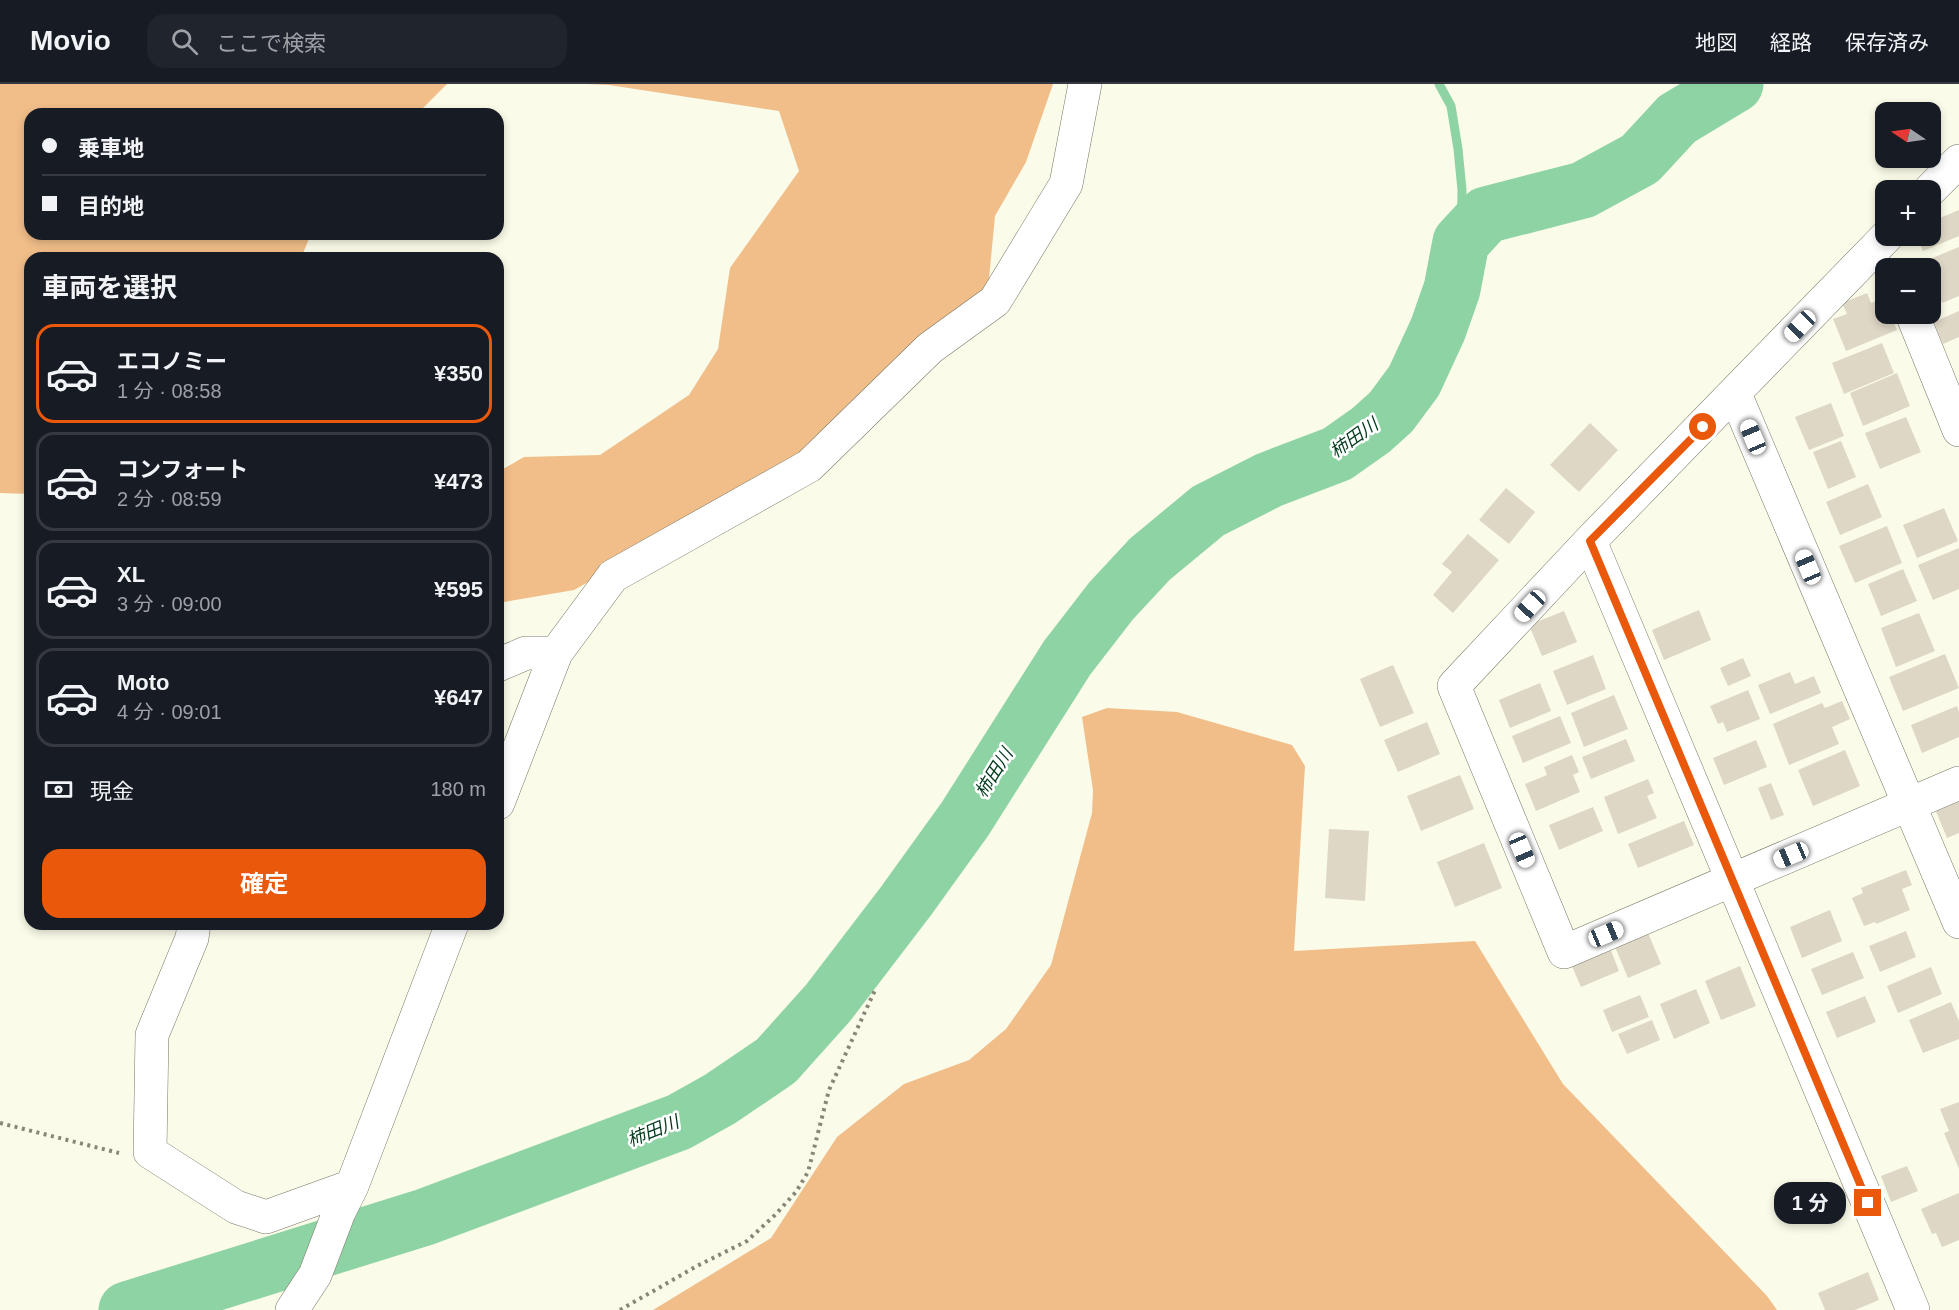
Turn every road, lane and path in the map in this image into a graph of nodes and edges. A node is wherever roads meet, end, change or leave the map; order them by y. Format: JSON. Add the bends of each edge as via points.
{"nodes":[{"id":1,"x":1085,"y":84,"type":"edge"},
{"id":2,"x":1959,"y":161,"type":"edge"},
{"id":3,"x":1940,"y":180,"type":"edge"},
{"id":4,"x":1887,"y":248,"type":"edge"},
{"id":5,"x":1916,"y":324,"type":"edge"},
{"id":6,"x":1735,"y":394,"type":"junction"},
{"id":7,"x":1959,"y":430,"type":"edge"},
{"id":8,"x":1590,"y":541,"type":"junction"},
{"id":9,"x":556,"y":653,"type":"junction"},
{"id":10,"x":504,"y":662,"type":"edge"},
{"id":11,"x":1959,"y":783,"type":"edge"},
{"id":12,"x":504,"y":787,"type":"edge"},
{"id":13,"x":1909,"y":804,"type":"junction"},
{"id":14,"x":1732,"y":880,"type":"junction"},
{"id":15,"x":1959,"y":922,"type":"edge"},
{"id":16,"x":193,"y":930,"type":"edge"},
{"id":17,"x":450,"y":930,"type":"edge"},
{"id":18,"x":876,"y":988,"type":"dead end"},
{"id":19,"x":0,"y":1123,"type":"edge"},
{"id":20,"x":150,"y":1152,"type":"junction"},
{"id":21,"x":346,"y":1199,"type":"junction"},
{"id":22,"x":292,"y":1310,"type":"edge"},
{"id":23,"x":620,"y":1310,"type":"edge"},
{"id":24,"x":1913,"y":1310,"type":"edge"}],
"edges":[{"from":1,"to":9,"type":"street","via":[[1066,184],[995,301],[930,348],[809,466],[614,576]]},
{"from":2,"to":3,"type":"street"},
{"from":4,"to":6,"type":"street"},
{"from":5,"to":7,"type":"street"},
{"from":6,"to":8,"type":"street"},
{"from":6,"to":13,"type":"street"},
{"from":8,"to":14,"type":"street"},
{"from":8,"to":14,"type":"street","via":[[1454,686],[1564,952]]},
{"from":9,"to":10,"type":"street","via":[[526,653]]},
{"from":9,"to":12,"type":"street"},
{"from":11,"to":13,"type":"street"},
{"from":13,"to":14,"type":"street"},
{"from":13,"to":15,"type":"street"},
{"from":14,"to":24,"type":"street"},
{"from":16,"to":20,"type":"street","via":[[152,1035]]},
{"from":17,"to":21,"type":"street"},
{"from":18,"to":23,"type":"path","via":[[829,1089],[808,1172],[796,1192],[747,1241]]},
{"from":19,"to":20,"type":"path","via":[[125,1155]]},
{"from":20,"to":21,"type":"street","via":[[236,1207],[266,1217]]},
{"from":21,"to":22,"type":"street","via":[[315,1275]]}]}
